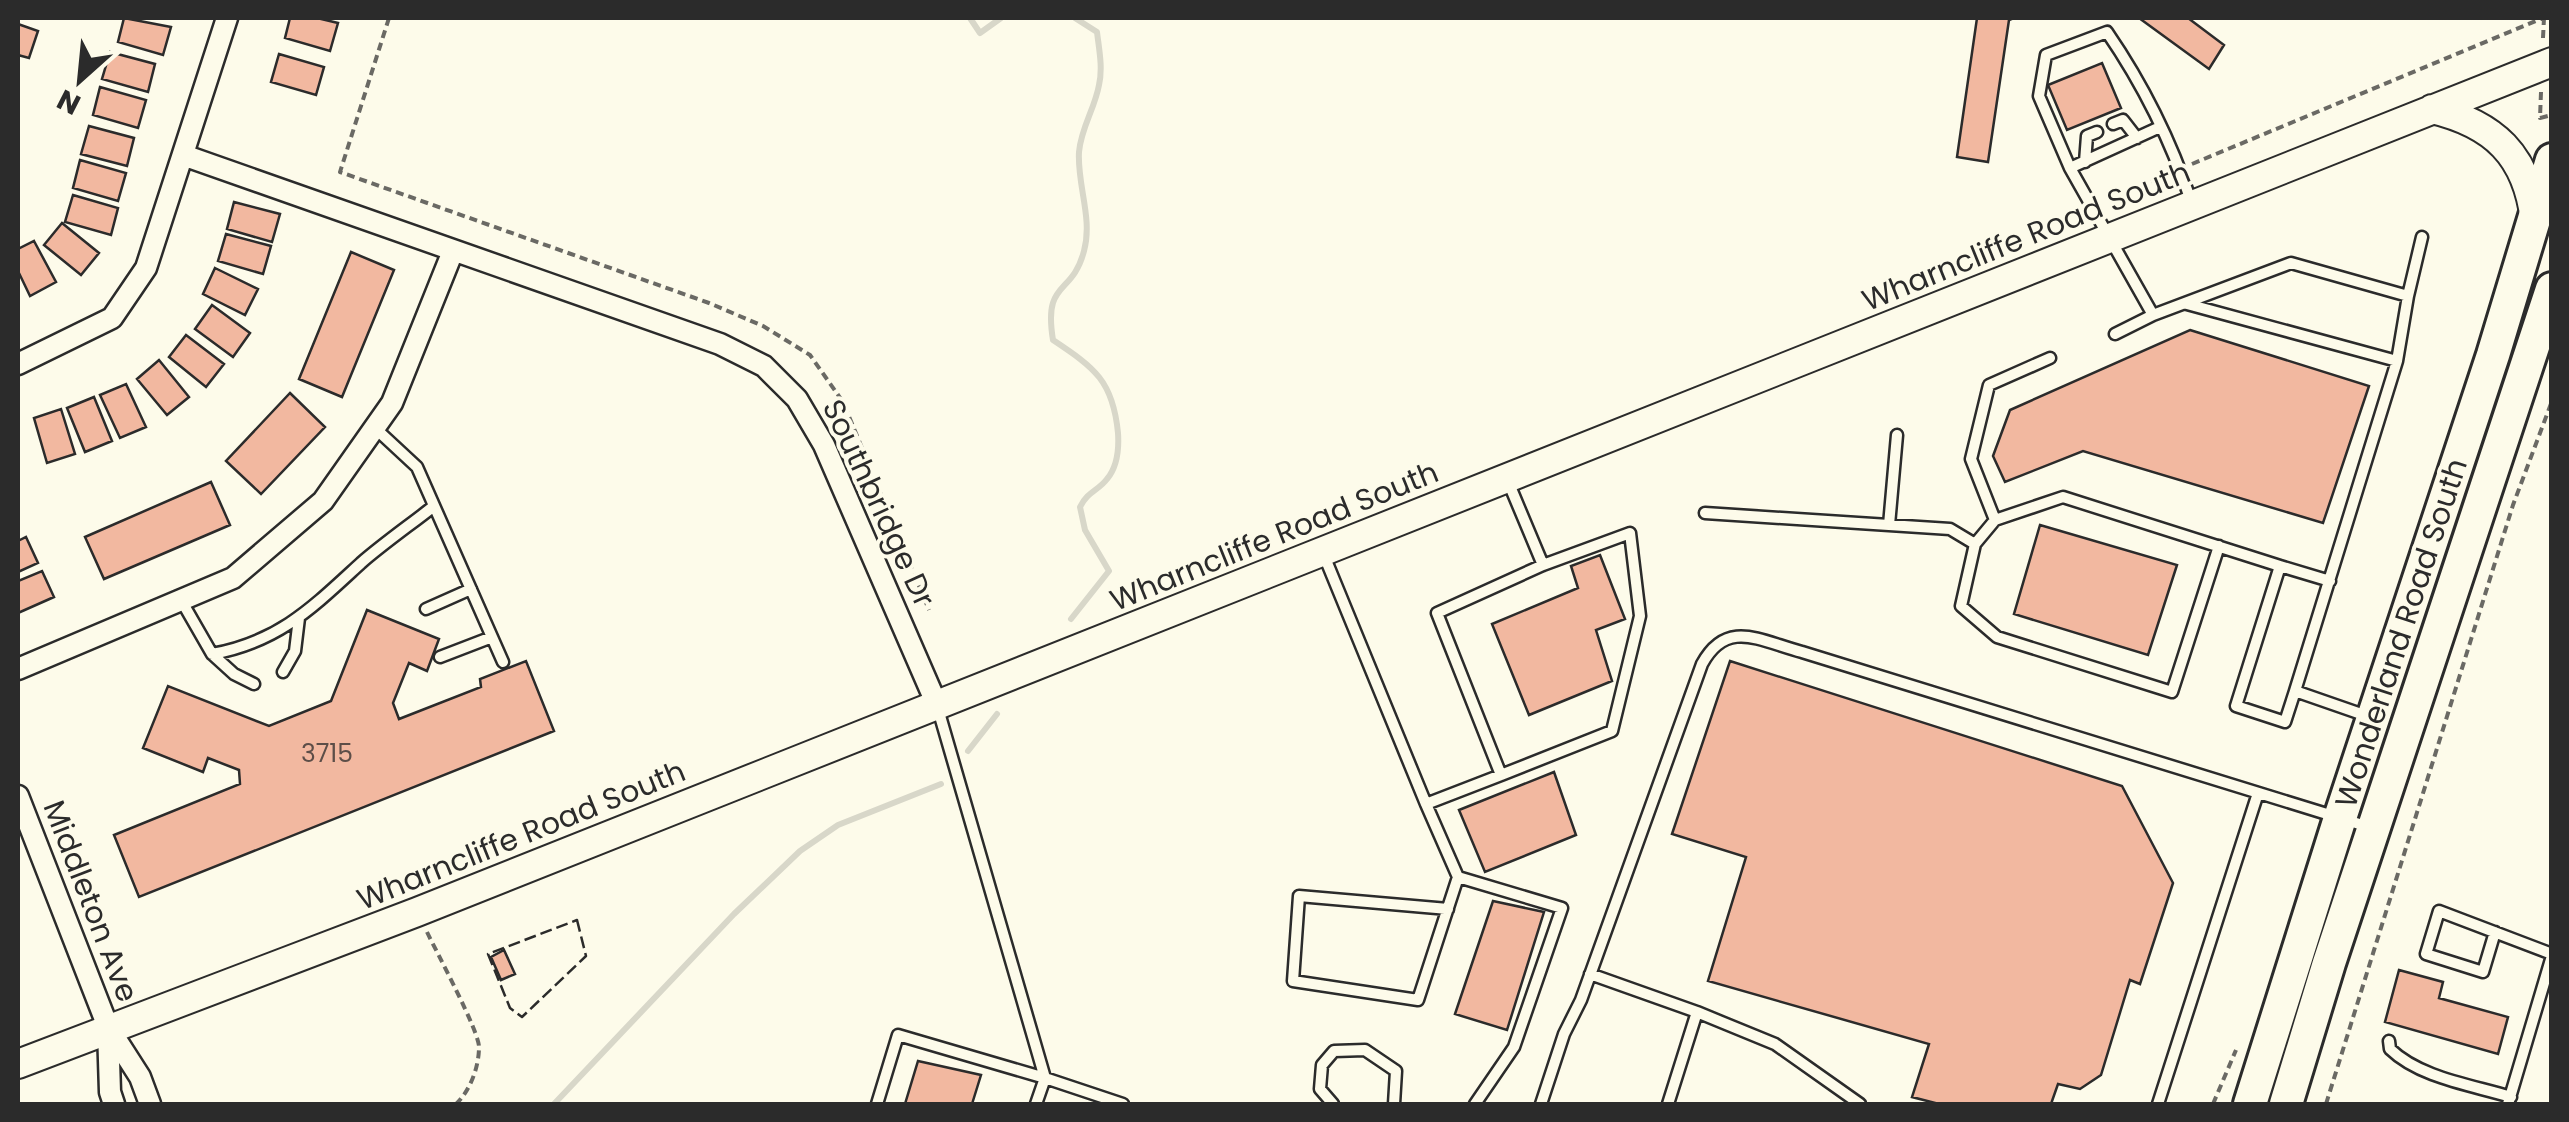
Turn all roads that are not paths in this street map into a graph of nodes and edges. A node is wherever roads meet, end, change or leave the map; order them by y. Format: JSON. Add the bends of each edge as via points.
{"nodes":[{"id":1,"x":227,"y":18,"type":"edge"},
{"id":2,"x":2552,"y":62,"type":"edge"},
{"id":3,"x":2432,"y":109,"type":"junction"},
{"id":4,"x":2113,"y":124,"type":"dead end"},
{"id":5,"x":2160,"y":127,"type":"junction"},
{"id":6,"x":2096,"y":132,"type":"dead end"},
{"id":7,"x":2138,"y":138,"type":"junction"},
{"id":8,"x":184,"y":155,"type":"junction"},
{"id":9,"x":2552,"y":160,"type":"edge"},
{"id":10,"x":2085,"y":162,"type":"junction"},
{"id":11,"x":2070,"y":168,"type":"junction"},
{"id":12,"x":2192,"y":204,"type":"junction"},
{"id":13,"x":2535,"y":220,"type":"junction"},
{"id":14,"x":2422,"y":236,"type":"dead end"},
{"id":15,"x":2108,"y":238,"type":"junction"},
{"id":16,"x":453,"y":251,"type":"junction"},
{"id":17,"x":2552,"y":289,"type":"edge"},
{"id":18,"x":2408,"y":296,"type":"junction"},
{"id":19,"x":2187,"y":304,"type":"junction"},
{"id":20,"x":2153,"y":315,"type":"junction"},
{"id":21,"x":2115,"y":334,"type":"dead end"},
{"id":22,"x":2050,"y":358,"type":"dead end"},
{"id":23,"x":2397,"y":362,"type":"junction"},
{"id":24,"x":18,"y":364,"type":"edge"},
{"id":25,"x":374,"y":428,"type":"junction"},
{"id":26,"x":1896,"y":434,"type":"dead end"},
{"id":27,"x":1507,"y":478,"type":"junction"},
{"id":28,"x":434,"y":506,"type":"junction"},
{"id":29,"x":1705,"y":513,"type":"dead end"},
{"id":30,"x":1995,"y":520,"type":"junction"},
{"id":31,"x":1889,"y":524,"type":"junction"},
{"id":32,"x":1975,"y":544,"type":"junction"},
{"id":33,"x":2220,"y":546,"type":"junction"},
{"id":34,"x":1323,"y":552,"type":"junction"},
{"id":35,"x":1543,"y":565,"type":"junction"},
{"id":36,"x":2280,"y":566,"type":"junction"},
{"id":37,"x":2330,"y":581,"type":"junction"},
{"id":38,"x":471,"y":589,"type":"junction"},
{"id":39,"x":181,"y":600,"type":"junction"},
{"id":40,"x":426,"y":609,"type":"dead end"},
{"id":41,"x":300,"y":618,"type":"junction"},
{"id":42,"x":492,"y":637,"type":"junction"},
{"id":43,"x":212,"y":654,"type":"junction"},
{"id":44,"x":440,"y":657,"type":"dead end"},
{"id":45,"x":503,"y":662,"type":"dead end"},
{"id":46,"x":18,"y":669,"type":"edge"},
{"id":47,"x":283,"y":672,"type":"dead end"},
{"id":48,"x":254,"y":684,"type":"dead end"},
{"id":49,"x":2296,"y":692,"type":"junction"},
{"id":50,"x":937,"y":705,"type":"junction"},
{"id":51,"x":2373,"y":717,"type":"junction"},
{"id":52,"x":1501,"y":774,"type":"junction"},
{"id":53,"x":2258,"y":793,"type":"junction"},
{"id":54,"x":18,"y":796,"type":"edge"},
{"id":55,"x":1426,"y":804,"type":"junction"},
{"id":56,"x":2340,"y":818,"type":"junction"},
{"id":57,"x":2375,"y":828,"type":"junction"},
{"id":58,"x":1458,"y":878,"type":"junction"},
{"id":59,"x":1448,"y":909,"type":"junction"},
{"id":60,"x":2495,"y":932,"type":"junction"},
{"id":61,"x":2552,"y":955,"type":"edge"},
{"id":62,"x":1590,"y":974,"type":"junction"},
{"id":63,"x":1698,"y":1012,"type":"junction"},
{"id":64,"x":108,"y":1027,"type":"junction"},
{"id":65,"x":2389,"y":1041,"type":"dead end"},
{"id":66,"x":18,"y":1064,"type":"edge"},
{"id":67,"x":1044,"y":1078,"type":"junction"},
{"id":68,"x":2510,"y":1101,"type":"edge"},
{"id":69,"x":114,"y":1104,"type":"edge"},
{"id":70,"x":150,"y":1104,"type":"edge"},
{"id":71,"x":877,"y":1104,"type":"edge"},
{"id":72,"x":1036,"y":1104,"type":"edge"},
{"id":73,"x":1123,"y":1104,"type":"edge"},
{"id":74,"x":1333,"y":1104,"type":"edge"},
{"id":75,"x":1394,"y":1104,"type":"edge"},
{"id":76,"x":1475,"y":1104,"type":"edge"},
{"id":77,"x":1542,"y":1104,"type":"edge"},
{"id":78,"x":1668,"y":1104,"type":"edge"},
{"id":79,"x":1860,"y":1104,"type":"edge"},
{"id":80,"x":2158,"y":1104,"type":"edge"},
{"id":81,"x":2250,"y":1104,"type":"edge"},
{"id":82,"x":2286,"y":1104,"type":"edge"}],
"edges":[{"from":1,"to":8,"type":"street"},
{"from":2,"to":3,"type":"main road","name":"Wharncliffe Road South"},
{"from":3,"to":12,"type":"main road","name":"Wharncliffe Road South"},
{"from":3,"to":13,"type":"main road","via":[[2478,124],[2517,159]]},
{"from":4,"to":7,"type":"lane","via":[[2123,120]]},
{"from":5,"to":7,"type":"lane"},
{"from":5,"to":11,"type":"lane","via":[[2107,32],[2046,54],[2039,96]]},
{"from":5,"to":12,"type":"lane"},
{"from":6,"to":10,"type":"lane","via":[[2086,136]]},
{"from":7,"to":10,"type":"lane"},
{"from":8,"to":16,"type":"street","name":"Southbridge Dr"},
{"from":8,"to":24,"type":"street","via":[[146,268],[112,318]]},
{"from":9,"to":13,"type":"main road","name":"Wonderland Road South"},
{"from":10,"to":11,"type":"lane"},
{"from":11,"to":15,"type":"lane"},
{"from":12,"to":15,"type":"main road","name":"Wharncliffe Road South"},
{"from":13,"to":51,"type":"main road","name":"Wonderland Road South"},
{"from":14,"to":18,"type":"lane"},
{"from":15,"to":20,"type":"lane"},
{"from":15,"to":27,"type":"main road","name":"Wharncliffe Road South"},
{"from":16,"to":25,"type":"street","via":[[392,404]]},
{"from":16,"to":50,"type":"street","name":"Southbridge Dr","via":[[720,344],[764,366],[798,398],[824,445]]},
{"from":17,"to":57,"type":"main road","name":"Wonderland Road South"},
{"from":18,"to":19,"type":"lane","via":[[2291,263]]},
{"from":18,"to":23,"type":"lane"},
{"from":19,"to":20,"type":"lane"},
{"from":19,"to":23,"type":"lane"},
{"from":20,"to":21,"type":"lane"},
{"from":22,"to":30,"type":"lane","via":[[1989,385],[1971,459]]},
{"from":23,"to":37,"type":"lane"},
{"from":25,"to":28,"type":"lane","via":[[417,467]]},
{"from":25,"to":39,"type":"street","via":[[323,501],[233,578]]},
{"from":26,"to":31,"type":"lane"},
{"from":27,"to":34,"type":"main road","name":"Wharncliffe Road South"},
{"from":27,"to":35,"type":"lane"},
{"from":28,"to":38,"type":"lane"},
{"from":28,"to":41,"type":"lane"},
{"from":29,"to":31,"type":"lane"},
{"from":30,"to":32,"type":"lane"},
{"from":30,"to":33,"type":"lane","via":[[2062,496]]},
{"from":31,"to":32,"type":"lane","via":[[1950,528]]},
{"from":32,"to":33,"type":"lane","via":[[1961,606],[1997,637],[2172,692]]},
{"from":33,"to":36,"type":"lane"},
{"from":34,"to":50,"type":"main road","name":"Wharncliffe Road South"},
{"from":34,"to":55,"type":"lane"},
{"from":35,"to":52,"type":"lane","via":[[1437,613]]},
{"from":35,"to":52,"type":"lane","via":[[1630,533],[1640,616],[1612,731]]},
{"from":36,"to":37,"type":"lane"},
{"from":36,"to":49,"type":"lane","via":[[2236,706],[2285,722]]},
{"from":37,"to":49,"type":"lane"},
{"from":38,"to":40,"type":"lane"},
{"from":38,"to":42,"type":"lane"},
{"from":39,"to":43,"type":"lane"},
{"from":39,"to":46,"type":"street"},
{"from":41,"to":43,"type":"lane","via":[[242,648]]},
{"from":41,"to":47,"type":"lane","via":[[295,651]]},
{"from":42,"to":44,"type":"lane"},
{"from":42,"to":45,"type":"lane"},
{"from":43,"to":48,"type":"lane"},
{"from":49,"to":51,"type":"lane"},
{"from":50,"to":64,"type":"main road","name":"Wharncliffe Road South","via":[[418,912]]},
{"from":50,"to":67,"type":"lane"},
{"from":51,"to":56,"type":"main road","name":"Wonderland Road South"},
{"from":52,"to":55,"type":"lane"},
{"from":53,"to":56,"type":"lane"},
{"from":53,"to":62,"type":"lane","via":[[1802,652],[1739,635],[1724,638],[1702,664]]},
{"from":53,"to":80,"type":"lane"},
{"from":54,"to":64,"type":"street","name":"Middleton Ave"},
{"from":55,"to":58,"type":"lane"},
{"from":56,"to":57,"type":"lane"},
{"from":56,"to":81,"type":"main road","name":"Wonderland Road South"},
{"from":57,"to":82,"type":"main road","name":"Wonderland Road South"},
{"from":58,"to":59,"type":"lane"},
{"from":58,"to":76,"type":"lane","via":[[1562,908],[1514,1046]]},
{"from":59,"to":59,"type":"lane","via":[[1418,1000],[1293,981],[1299,896]]},
{"from":60,"to":60,"type":"lane","via":[[2439,911],[2426,954],[2484,972]]},
{"from":60,"to":61,"type":"lane"},
{"from":61,"to":68,"type":"lane"},
{"from":62,"to":63,"type":"lane"},
{"from":62,"to":77,"type":"lane"},
{"from":63,"to":78,"type":"lane"},
{"from":63,"to":79,"type":"lane","via":[[1776,1044]]},
{"from":64,"to":66,"type":"main road","name":"Wharncliffe Road South"},
{"from":64,"to":69,"type":"street"},
{"from":64,"to":70,"type":"street"},
{"from":65,"to":68,"type":"lane","via":[[2400,1059]]},
{"from":67,"to":71,"type":"lane","via":[[898,1036]]},
{"from":67,"to":72,"type":"lane"},
{"from":67,"to":73,"type":"lane"},
{"from":74,"to":75,"type":"lane","via":[[1320,1089],[1322,1064],[1334,1051],[1365,1050],[1396,1071]]}]}
